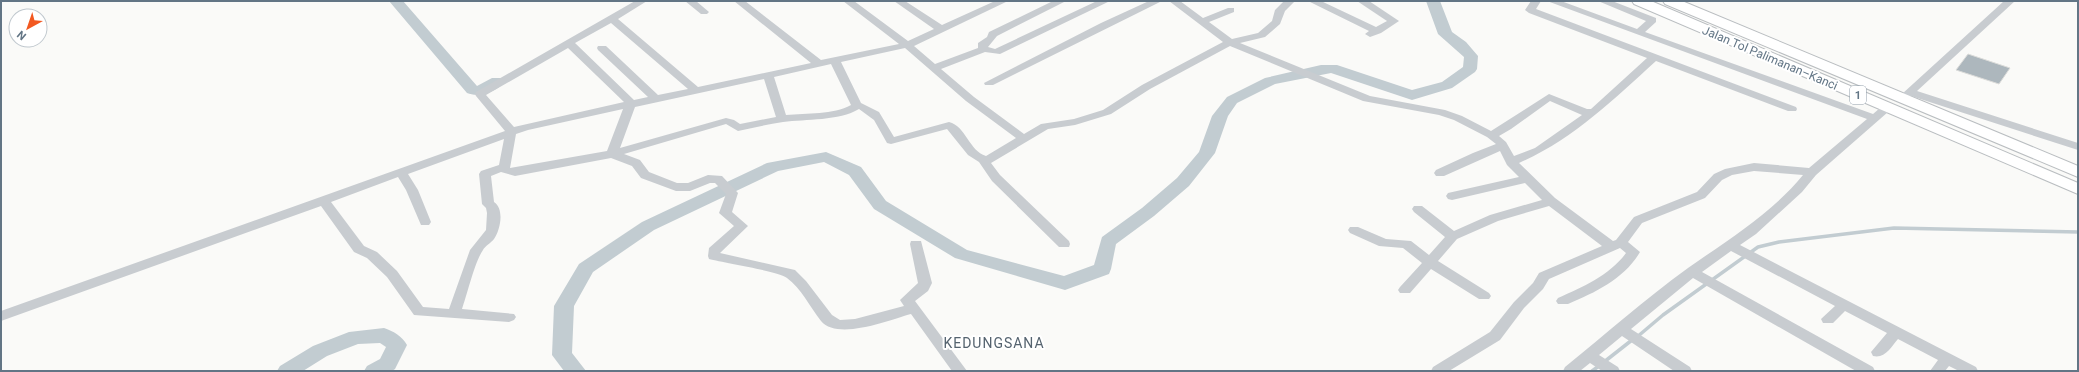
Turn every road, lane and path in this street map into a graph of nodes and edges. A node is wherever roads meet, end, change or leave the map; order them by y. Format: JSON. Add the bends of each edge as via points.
{"nodes":[{"id":1,"x":642,"y":1,"type":"edge"},
{"id":2,"x":690,"y":1,"type":"edge"},
{"id":3,"x":739,"y":1,"type":"edge"},
{"id":4,"x":848,"y":1,"type":"edge"},
{"id":5,"x":899,"y":1,"type":"edge"},
{"id":6,"x":1003,"y":1,"type":"edge"},
{"id":7,"x":1061,"y":1,"type":"edge"},
{"id":8,"x":1105,"y":1,"type":"edge"},
{"id":9,"x":1157,"y":1,"type":"edge"},
{"id":10,"x":1174,"y":1,"type":"edge"},
{"id":11,"x":1313,"y":1,"type":"edge"},
{"id":12,"x":1362,"y":1,"type":"edge"},
{"id":13,"x":1536,"y":1,"type":"edge"},
{"id":14,"x":1552,"y":1,"type":"edge"},
{"id":15,"x":1603,"y":1,"type":"edge"},
{"id":16,"x":1670,"y":1,"type":"edge"},
{"id":17,"x":2010,"y":1,"type":"edge"},
{"id":18,"x":1285,"y":2,"type":"edge"},
{"id":19,"x":1651,"y":3,"type":"edge"},
{"id":20,"x":1231,"y":10,"type":"dead end"},
{"id":21,"x":704,"y":12,"type":"dead end"},
{"id":22,"x":613,"y":19,"type":"junction"},
{"id":23,"x":1201,"y":22,"type":"junction"},
{"id":24,"x":942,"y":30,"type":"junction"},
{"id":25,"x":1639,"y":32,"type":"junction"},
{"id":26,"x":1230,"y":42,"type":"junction"},
{"id":27,"x":569,"y":43,"type":"junction"},
{"id":28,"x":907,"y":45,"type":"junction"},
{"id":29,"x":602,"y":48,"type":"dead end"},
{"id":30,"x":984,"y":49,"type":"junction"},
{"id":31,"x":1654,"y":57,"type":"junction"},
{"id":32,"x":835,"y":61,"type":"junction"},
{"id":33,"x":819,"y":64,"type":"junction"},
{"id":34,"x":934,"y":68,"type":"junction"},
{"id":35,"x":768,"y":74,"type":"junction"},
{"id":36,"x":1764,"y":78,"type":"junction"},
{"id":37,"x":989,"y":83,"type":"dead end"},
{"id":38,"x":696,"y":90,"type":"junction"},
{"id":39,"x":1749,"y":93,"type":"junction"},
{"id":40,"x":655,"y":98,"type":"junction"},
{"id":41,"x":631,"y":103,"type":"junction"},
{"id":42,"x":857,"y":105,"type":"junction"},
{"id":43,"x":1792,"y":109,"type":"dead end"},
{"id":44,"x":1884,"y":110,"type":"dead end"},
{"id":45,"x":1592,"y":113,"type":"junction"},
{"id":46,"x":782,"y":118,"type":"junction"},
{"id":47,"x":1874,"y":118,"type":"junction"},
{"id":48,"x":511,"y":131,"type":"junction"},
{"id":49,"x":1491,"y":135,"type":"junction"},
{"id":50,"x":1023,"y":138,"type":"junction"},
{"id":51,"x":1502,"y":146,"type":"junction"},
{"id":52,"x":2078,"y":147,"type":"edge"},
{"id":53,"x":612,"y":154,"type":"junction"},
{"id":54,"x":983,"y":160,"type":"junction"},
{"id":55,"x":1511,"y":162,"type":"junction"},
{"id":56,"x":504,"y":167,"type":"junction"},
{"id":57,"x":400,"y":171,"type":"junction"},
{"id":58,"x":1440,"y":172,"type":"dead end"},
{"id":59,"x":1812,"y":172,"type":"junction"},
{"id":60,"x":2078,"y":172,"type":"edge"},
{"id":61,"x":1529,"y":178,"type":"junction"},
{"id":62,"x":2078,"y":189,"type":"edge"},
{"id":63,"x":1452,"y":196,"type":"dead end"},
{"id":64,"x":323,"y":200,"type":"junction"},
{"id":65,"x":1551,"y":201,"type":"junction"},
{"id":66,"x":1418,"y":209,"type":"dead end"},
{"id":67,"x":425,"y":222,"type":"dead end"},
{"id":68,"x":1354,"y":230,"type":"dead end"},
{"id":69,"x":1453,"y":236,"type":"junction"},
{"id":70,"x":916,"y":244,"type":"dead end"},
{"id":71,"x":1064,"y":244,"type":"dead end"},
{"id":72,"x":1616,"y":244,"type":"junction"},
{"id":73,"x":1734,"y":247,"type":"junction"},
{"id":74,"x":1429,"y":262,"type":"junction"},
{"id":75,"x":1696,"y":274,"type":"junction"},
{"id":76,"x":1405,"y":290,"type":"dead end"},
{"id":77,"x":1484,"y":296,"type":"dead end"},
{"id":78,"x":1563,"y":301,"type":"dead end"},
{"id":79,"x":1844,"y":305,"type":"junction"},
{"id":80,"x":914,"y":308,"type":"junction"},
{"id":81,"x":454,"y":314,"type":"junction"},
{"id":82,"x":1,"y":316,"type":"edge"},
{"id":83,"x":509,"y":317,"type":"dead end"},
{"id":84,"x":1828,"y":319,"type":"dead end"},
{"id":85,"x":1896,"y":332,"type":"junction"},
{"id":86,"x":1631,"y":336,"type":"junction"},
{"id":87,"x":1878,"y":352,"type":"dead end"},
{"id":88,"x":1947,"y":359,"type":"junction"},
{"id":89,"x":1602,"y":364,"type":"edge"},
{"id":90,"x":960,"y":371,"type":"edge"},
{"id":91,"x":1438,"y":371,"type":"edge"},
{"id":92,"x":1570,"y":371,"type":"edge"},
{"id":93,"x":1685,"y":371,"type":"edge"},
{"id":94,"x":1868,"y":371,"type":"edge"},
{"id":95,"x":1938,"y":371,"type":"edge"},
{"id":96,"x":1970,"y":371,"type":"edge"}],
"edges":[{"from":1,"to":22,"type":"street"},
{"from":2,"to":21,"type":"street"},
{"from":3,"to":33,"type":"street"},
{"from":4,"to":28,"type":"street"},
{"from":5,"to":24,"type":"street"},
{"from":6,"to":24,"type":"street"},
{"from":7,"to":30,"type":"street","via":[[993,34],[991,39],[982,45]]},
{"from":8,"to":30,"type":"street","via":[[996,52]]},
{"from":9,"to":37,"type":"street"},
{"from":10,"to":23,"type":"street"},
{"from":11,"to":12,"type":"street","via":[[1374,33],[1394,21]]},
{"from":13,"to":31,"type":"street","via":[[1530,10]]},
{"from":14,"to":25,"type":"street"},
{"from":15,"to":25,"type":"street","via":[[1653,20]]},
{"from":16,"to":60,"type":"highway","name":"Jalan Tol Palimanan–Kanci","number":"1"},
{"from":17,"to":52,"type":"street","via":[[1908,93]]},
{"from":18,"to":26,"type":"street","via":[[1279,11],[1278,20],[1262,35]]},
{"from":19,"to":62,"type":"highway","name":"Jalan Tol Palimanan–Kanci","number":"1"},
{"from":20,"to":23,"type":"street"},
{"from":22,"to":27,"type":"street"},
{"from":22,"to":38,"type":"street"},
{"from":23,"to":26,"type":"street"},
{"from":24,"to":28,"type":"street"},
{"from":25,"to":36,"type":"street"},
{"from":26,"to":49,"type":"street","via":[[1376,102],[1425,108],[1452,115]]},
{"from":26,"to":50,"type":"street","via":[[1146,87],[1107,112],[1075,122],[1045,126]]},
{"from":27,"to":41,"type":"street"},
{"from":27,"to":48,"type":"street","via":[[480,94]]},
{"from":28,"to":32,"type":"street"},
{"from":28,"to":34,"type":"street"},
{"from":29,"to":40,"type":"street"},
{"from":30,"to":34,"type":"street"},
{"from":31,"to":39,"type":"street"},
{"from":31,"to":45,"type":"street"},
{"from":32,"to":33,"type":"street"},
{"from":32,"to":42,"type":"street"},
{"from":33,"to":35,"type":"street"},
{"from":34,"to":50,"type":"street","via":[[970,99]]},
{"from":35,"to":38,"type":"street"},
{"from":35,"to":46,"type":"street"},
{"from":36,"to":39,"type":"street"},
{"from":36,"to":47,"type":"street"},
{"from":38,"to":40,"type":"street"},
{"from":39,"to":43,"type":"street"},
{"from":40,"to":41,"type":"street"},
{"from":41,"to":48,"type":"street","via":[[532,124]]},
{"from":41,"to":53,"type":"street"},
{"from":42,"to":46,"type":"street","via":[[821,116]]},
{"from":42,"to":54,"type":"street","via":[[875,112],[891,141],[949,125],[976,157]]},
{"from":44,"to":47,"type":"street"},
{"from":45,"to":49,"type":"street","via":[[1549,97],[1507,127]]},
{"from":45,"to":55,"type":"street","via":[[1539,150]]},
{"from":46,"to":53,"type":"street","via":[[738,128],[726,121]]},
{"from":47,"to":59,"type":"street"},
{"from":48,"to":56,"type":"street"},
{"from":48,"to":57,"type":"street"},
{"from":49,"to":51,"type":"street"},
{"from":50,"to":54,"type":"street","via":[[988,160]]},
{"from":51,"to":55,"type":"street"},
{"from":51,"to":58,"type":"street"},
{"from":53,"to":56,"type":"street","via":[[514,172],[506,172]]},
{"from":53,"to":80,"type":"street","via":[[636,163],[645,175],[676,187],[690,187],[713,178],[720,180],[732,195],[725,213],[740,224],[741,228],[714,251],[714,256],[790,273],[827,319],[838,325],[855,324]]},
{"from":54,"to":71,"type":"street","via":[[996,178]]},
{"from":55,"to":61,"type":"street"},
{"from":56,"to":81,"type":"street","via":[[485,174],[488,204],[493,210],[493,228],[490,237],[479,244],[476,250]]},
{"from":57,"to":64,"type":"street"},
{"from":57,"to":67,"type":"street","via":[[412,190]]},
{"from":59,"to":72,"type":"street","via":[[1754,167],[1729,172],[1718,178],[1700,195],[1638,220]]},
{"from":59,"to":73,"type":"street","via":[[1798,189]]},
{"from":61,"to":63,"type":"street"},
{"from":61,"to":65,"type":"street"},
{"from":64,"to":81,"type":"street","via":[[359,249],[372,255],[392,274],[416,310],[422,313]]},
{"from":64,"to":82,"type":"street"},
{"from":65,"to":69,"type":"street","via":[[1494,218]]},
{"from":65,"to":72,"type":"street"},
{"from":66,"to":69,"type":"street"},
{"from":68,"to":74,"type":"street","via":[[1384,244],[1406,244]]},
{"from":69,"to":74,"type":"street"},
{"from":70,"to":80,"type":"street","via":[[925,283],[923,288],[907,300]]},
{"from":72,"to":78,"type":"street","via":[[1634,252],[1621,268],[1604,281]]},
{"from":72,"to":91,"type":"street","via":[[1544,276],[1495,336]]},
{"from":73,"to":75,"type":"street"},
{"from":73,"to":79,"type":"street"},
{"from":74,"to":76,"type":"street"},
{"from":74,"to":77,"type":"street"},
{"from":75,"to":86,"type":"street"},
{"from":75,"to":94,"type":"street"},
{"from":79,"to":84,"type":"street"},
{"from":79,"to":85,"type":"street"},
{"from":80,"to":90,"type":"street"},
{"from":81,"to":83,"type":"street"},
{"from":85,"to":87,"type":"street"},
{"from":85,"to":88,"type":"street"},
{"from":86,"to":89,"type":"street"},
{"from":86,"to":93,"type":"street"},
{"from":88,"to":95,"type":"street"},
{"from":88,"to":96,"type":"street"},
{"from":89,"to":92,"type":"street"}]}
